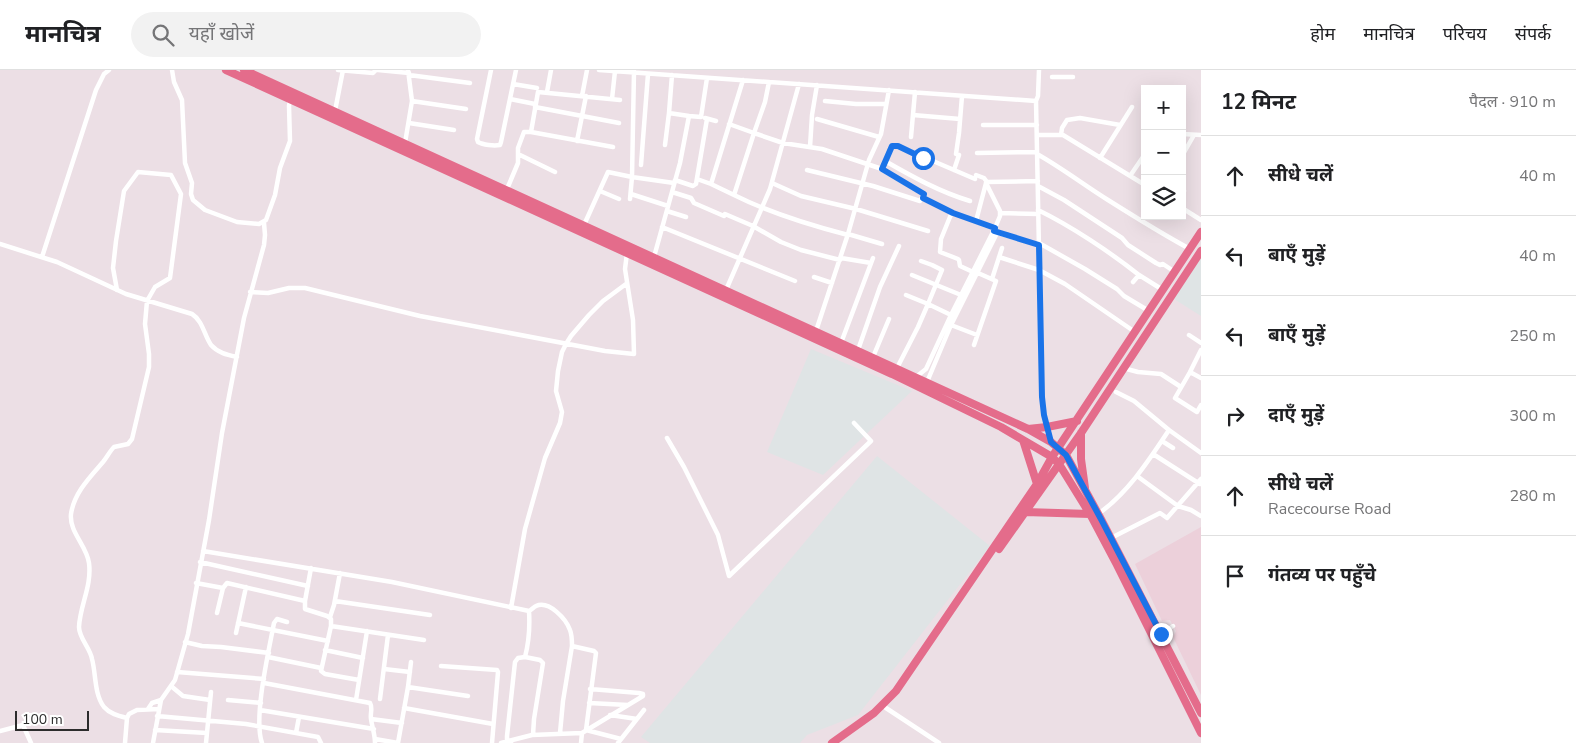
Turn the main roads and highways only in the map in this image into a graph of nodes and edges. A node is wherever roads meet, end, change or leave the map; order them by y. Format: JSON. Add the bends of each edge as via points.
{"nodes":[{"id":1,"x":226,"y":70,"type":"edge"},
{"id":2,"x":249,"y":71,"type":"edge"},
{"id":3,"x":1201,"y":232,"type":"edge"},
{"id":4,"x":1201,"y":251,"type":"edge"},
{"id":5,"x":1077,"y":421,"type":"junction"},
{"id":6,"x":1028,"y":429,"type":"junction"},
{"id":7,"x":1081,"y":433,"type":"junction"},
{"id":8,"x":1023,"y":440,"type":"junction"},
{"id":9,"x":1059,"y":448,"type":"junction"},
{"id":10,"x":1066,"y":455,"type":"junction"},
{"id":11,"x":1052,"y":457,"type":"junction"},
{"id":12,"x":1060,"y":464,"type":"junction"},
{"id":13,"x":1037,"y":484,"type":"junction"},
{"id":14,"x":1085,"y":491,"type":"junction"},
{"id":15,"x":1025,"y":512,"type":"junction"},
{"id":16,"x":1094,"y":514,"type":"junction"},
{"id":17,"x":1201,"y":714,"type":"edge"},
{"id":18,"x":1201,"y":733,"type":"edge"},
{"id":19,"x":832,"y":743,"type":"edge"},
{"id":20,"x":840,"y":743,"type":"edge"}],
"edges":[{"from":1,"to":8,"type":"main road","via":[[892,374]]},
{"from":2,"to":6,"type":"main road"},
{"from":3,"to":5,"type":"main road"},
{"from":4,"to":7,"type":"main road"},
{"from":5,"to":6,"type":"main road"},
{"from":5,"to":9,"type":"main road"},
{"from":6,"to":9,"type":"main road"},
{"from":7,"to":10,"type":"main road"},
{"from":7,"to":14,"type":"main road"},
{"from":8,"to":11,"type":"main road"},
{"from":8,"to":13,"type":"main road"},
{"from":9,"to":10,"type":"main road"},
{"from":9,"to":11,"type":"main road"},
{"from":10,"to":12,"type":"main road"},
{"from":10,"to":14,"type":"main road"},
{"from":11,"to":12,"type":"main road"},
{"from":11,"to":13,"type":"main road"},
{"from":12,"to":15,"type":"main road"},
{"from":12,"to":16,"type":"main road"},
{"from":13,"to":19,"type":"main road","via":[[896,691],[874,713]]},
{"from":14,"to":16,"type":"main road"},
{"from":15,"to":16,"type":"main road"},
{"from":15,"to":20,"type":"main road","via":[[886,708]]},
{"from":16,"to":17,"type":"main road","via":[[1111,538]]},
{"from":16,"to":18,"type":"main road"}]}
